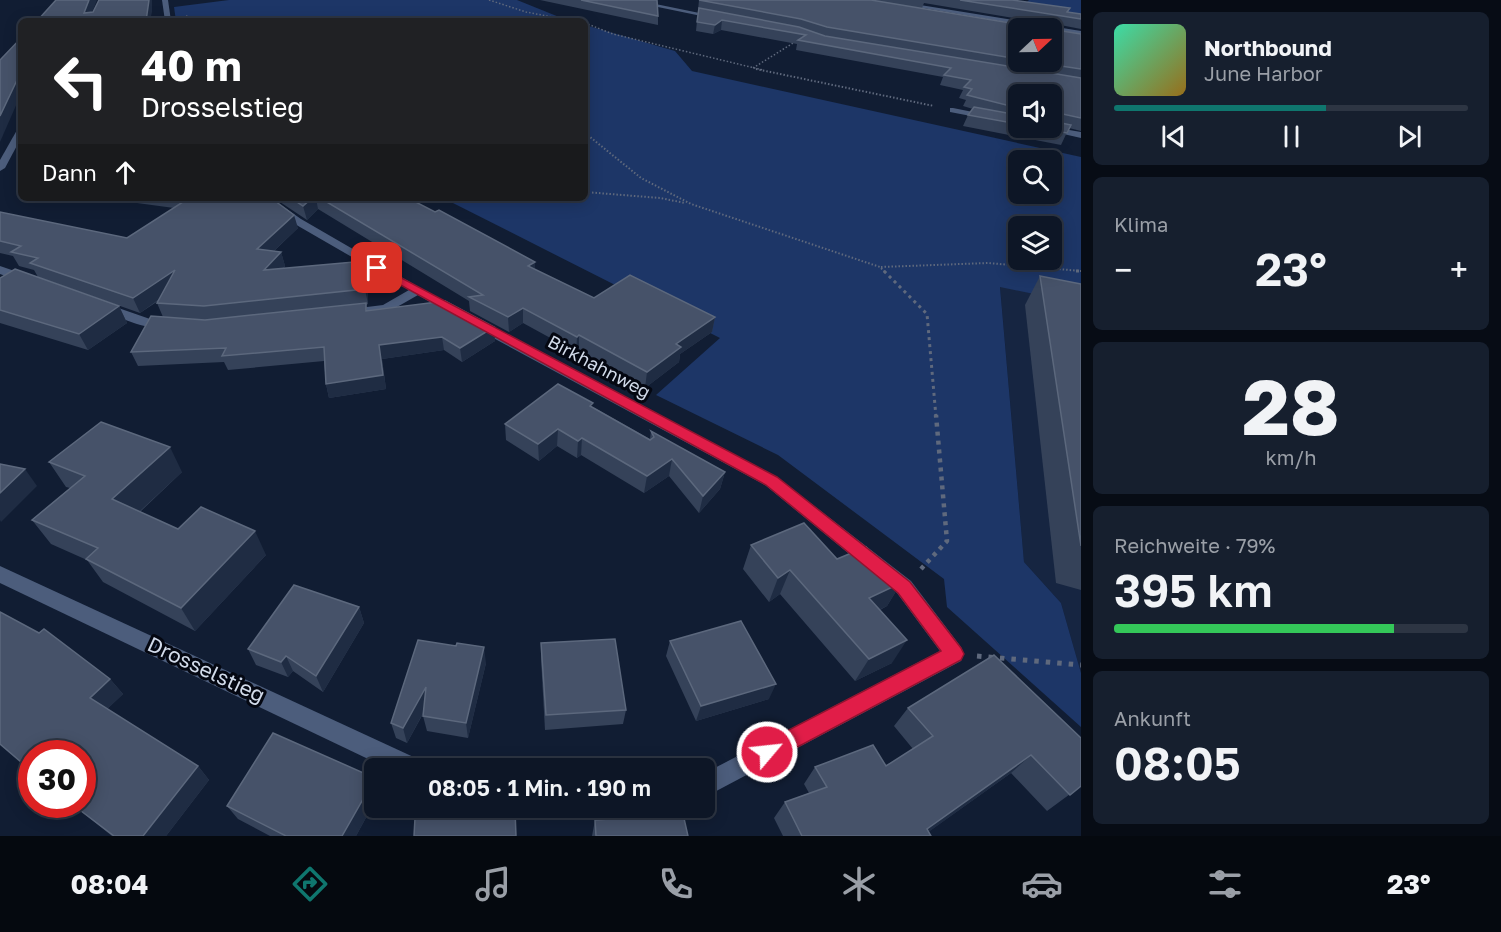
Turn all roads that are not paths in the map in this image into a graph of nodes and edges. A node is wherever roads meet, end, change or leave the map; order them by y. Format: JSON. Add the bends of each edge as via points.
{"nodes":[{"id":1,"x":165,"y":0,"type":"edge"},
{"id":2,"x":627,"y":0,"type":"edge"},
{"id":3,"x":879,"y":0,"type":"edge"},
{"id":4,"x":168,"y":18,"type":"edge"},
{"id":5,"x":725,"y":18,"type":"edge"},
{"id":6,"x":1008,"y":21,"type":"edge"},
{"id":7,"x":1062,"y":30,"type":"edge"},
{"id":8,"x":1081,"y":33,"type":"edge"},
{"id":9,"x":953,"y":110,"type":"road end"},
{"id":10,"x":1008,"y":121,"type":"edge"},
{"id":11,"x":1062,"y":132,"type":"edge"},
{"id":12,"x":18,"y":135,"type":"edge"},
{"id":13,"x":1081,"y":135,"type":"edge"},
{"id":14,"x":0,"y":168,"type":"edge"},
{"id":15,"x":268,"y":201,"type":"edge"},
{"id":16,"x":0,"y":270,"type":"edge"},
{"id":17,"x":42,"y":285,"type":"edge"},
{"id":18,"x":417,"y":291,"type":"junction"},
{"id":19,"x":95,"y":304,"type":"edge"},
{"id":20,"x":339,"y":313,"type":"edge"},
{"id":21,"x":179,"y":325,"type":"edge"},
{"id":22,"x":0,"y":574,"type":"edge"},
{"id":23,"x":390,"y":758,"type":"edge"},
{"id":24,"x":715,"y":780,"type":"edge"}],
"edges":[{"from":1,"to":4,"type":"street"},
{"from":2,"to":5,"type":"street"},
{"from":3,"to":6,"type":"street"},
{"from":7,"to":8,"type":"street"},
{"from":9,"to":10,"type":"street"},
{"from":11,"to":13,"type":"street"},
{"from":12,"to":14,"type":"street"},
{"from":15,"to":18,"type":"street","name":"Birkhahnweg"},
{"from":16,"to":17,"type":"street"},
{"from":18,"to":20,"type":"street","via":[[386,308]]},
{"from":18,"to":24,"type":"street","name":"Birkhahnweg","via":[[771,481],[904,587],[954,654]]},
{"from":19,"to":21,"type":"street","via":[[148,323]]},
{"from":22,"to":23,"type":"street","name":"Drosselstieg"}]}
